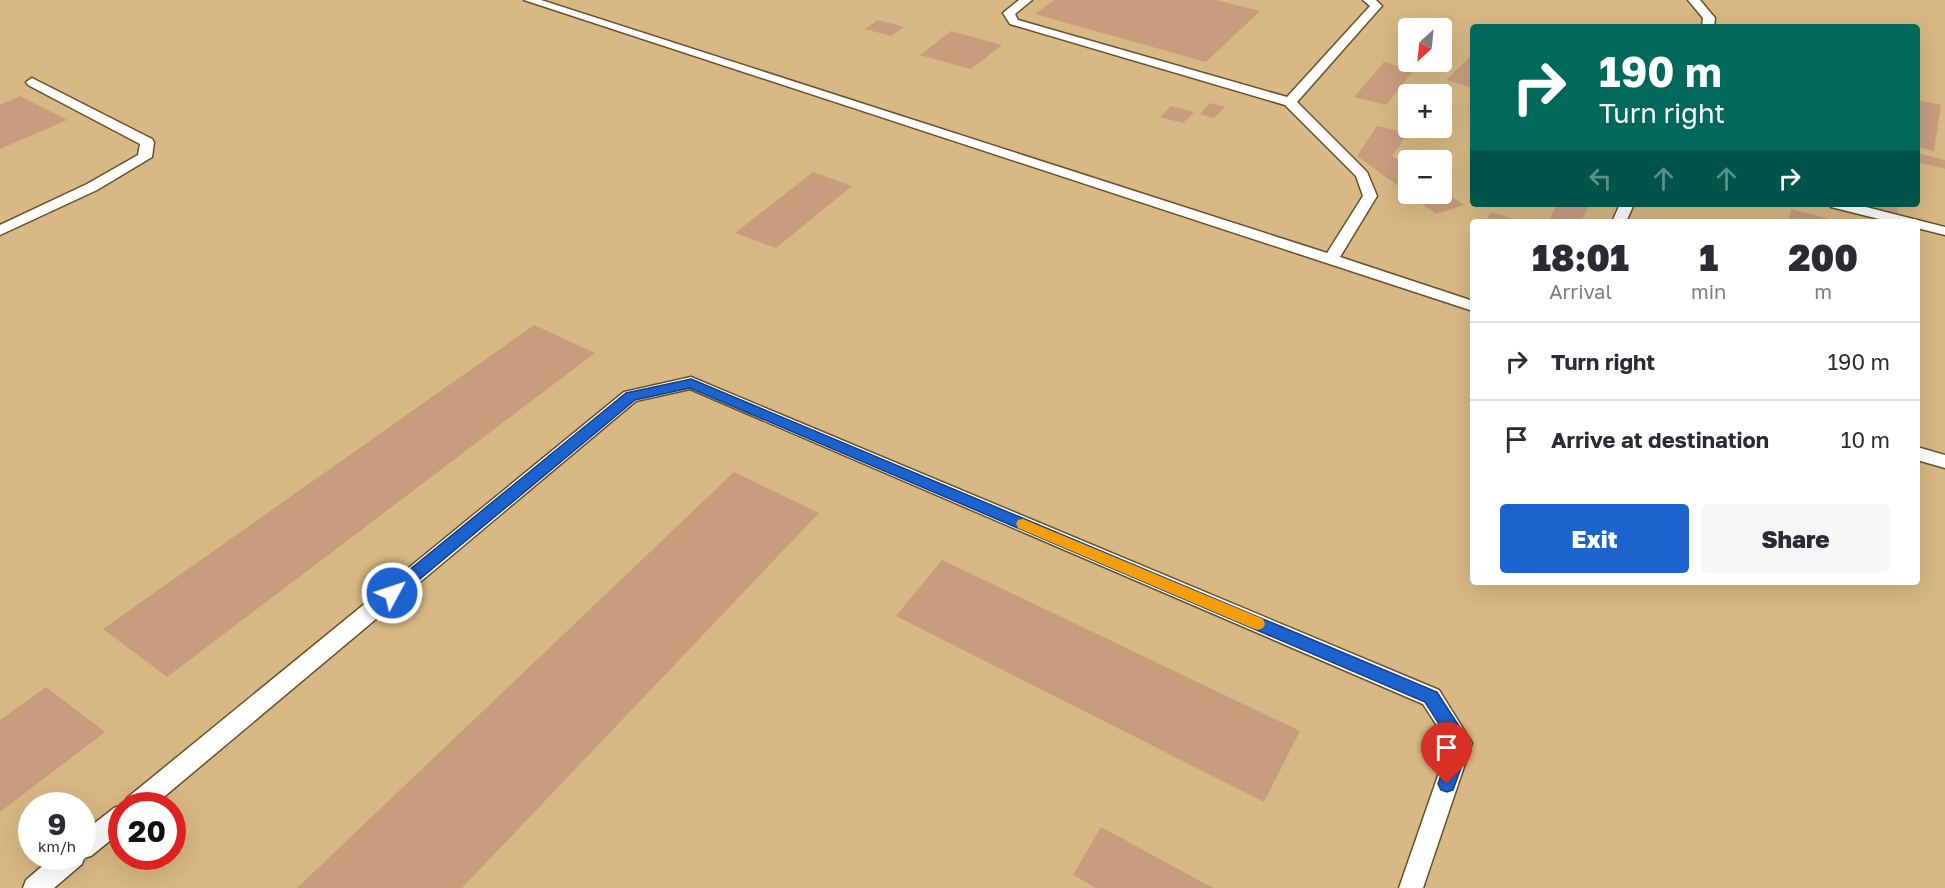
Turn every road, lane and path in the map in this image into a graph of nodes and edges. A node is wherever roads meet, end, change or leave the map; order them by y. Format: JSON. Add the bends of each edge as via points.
{"nodes":[{"id":1,"x":530,"y":0,"type":"edge"},
{"id":2,"x":1026,"y":0,"type":"edge"},
{"id":3,"x":1369,"y":0,"type":"edge"},
{"id":4,"x":1694,"y":0,"type":"edge"},
{"id":5,"x":1708,"y":24,"type":"edge"},
{"id":6,"x":32,"y":82,"type":"dead end"},
{"id":7,"x":1290,"y":102,"type":"junction"},
{"id":8,"x":1848,"y":207,"type":"edge"},
{"id":9,"x":1897,"y":219,"type":"edge"},
{"id":10,"x":1920,"y":225,"type":"edge"},
{"id":11,"x":0,"y":231,"type":"edge"},
{"id":12,"x":1945,"y":231,"type":"edge"},
{"id":13,"x":1331,"y":260,"type":"junction"},
{"id":14,"x":1470,"y":305,"type":"edge"},
{"id":15,"x":1920,"y":454,"type":"edge"},
{"id":16,"x":1945,"y":462,"type":"edge"},
{"id":17,"x":152,"y":792,"type":"edge"},
{"id":18,"x":108,"y":827,"type":"edge"},
{"id":19,"x":96,"y":837,"type":"edge"},
{"id":20,"x":56,"y":870,"type":"edge"},
{"id":21,"x":35,"y":888,"type":"edge"},
{"id":22,"x":1411,"y":888,"type":"edge"}],
"edges":[{"from":1,"to":13,"type":"lane"},
{"from":2,"to":7,"type":"lane","via":[[1009,12],[1014,22]]},
{"from":3,"to":7,"type":"lane","via":[[1376,6]]},
{"from":4,"to":5,"type":"lane","via":[[1708,18]]},
{"from":6,"to":11,"type":"lane","via":[[147,142],[145,157]]},
{"from":7,"to":13,"type":"lane","via":[[1362,175],[1370,196]]},
{"from":8,"to":9,"type":"lane"},
{"from":10,"to":12,"type":"lane"},
{"from":13,"to":14,"type":"lane"},
{"from":15,"to":16,"type":"lane"},
{"from":17,"to":22,"type":"lane","via":[[630,396],[691,383],[1431,697],[1461,743]]},
{"from":18,"to":19,"type":"lane"},
{"from":20,"to":21,"type":"lane"}]}
